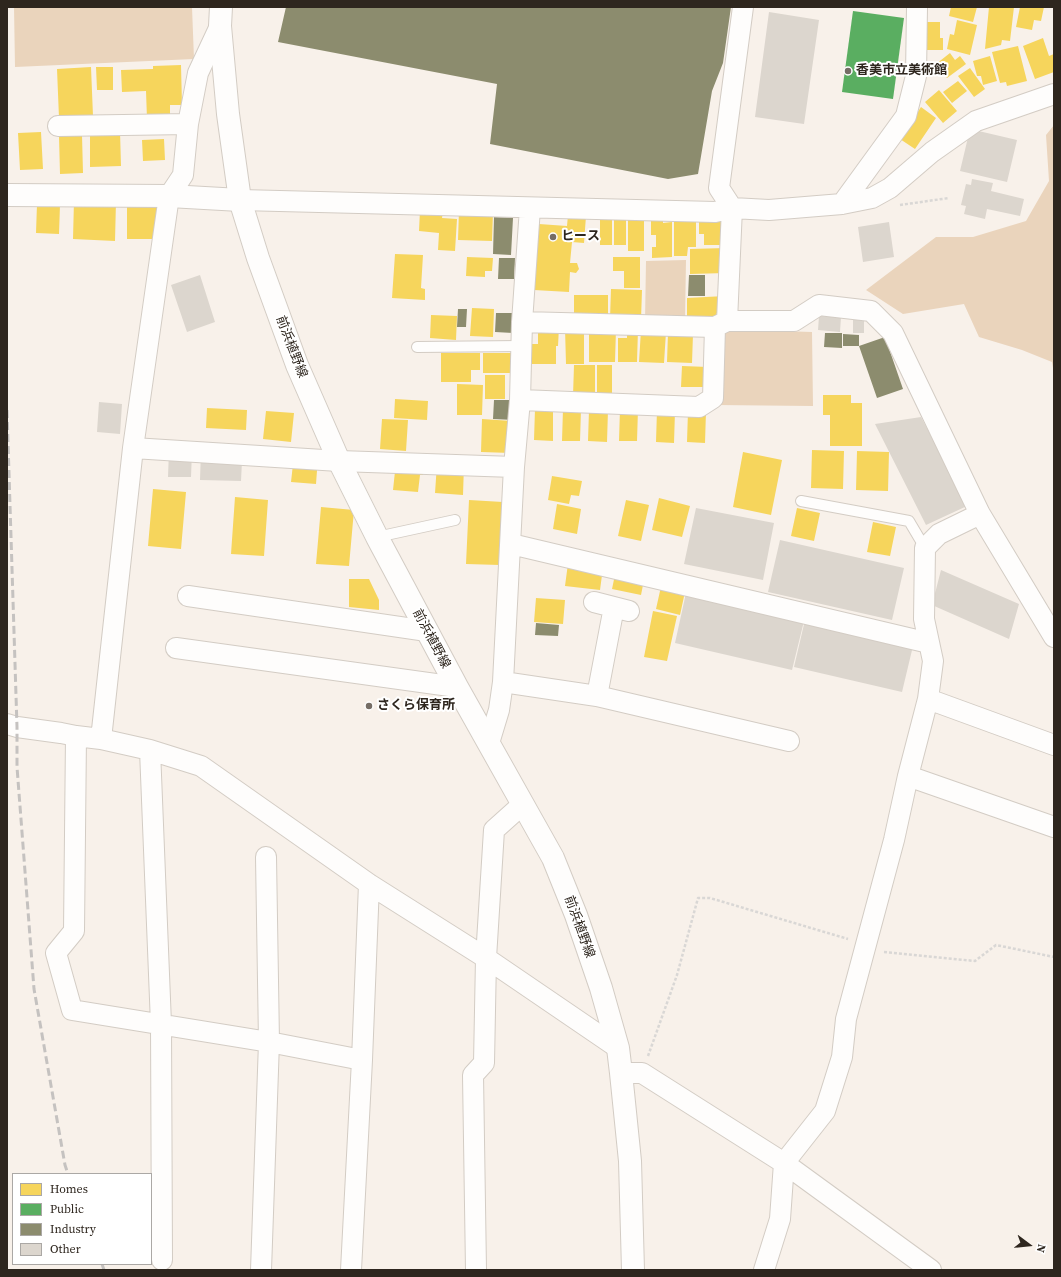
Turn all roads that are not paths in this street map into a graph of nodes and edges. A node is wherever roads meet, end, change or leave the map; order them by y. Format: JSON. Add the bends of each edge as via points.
{"nodes":[{"id":1,"x":743,"y":7,"type":"edge"},
{"id":2,"x":917,"y":7,"type":"edge"},
{"id":3,"x":220,"y":16,"type":"edge"},
{"id":4,"x":1054,"y":94,"type":"edge"},
{"id":5,"x":188,"y":124,"type":"junction"},
{"id":6,"x":58,"y":126,"type":"dead end"},
{"id":7,"x":7,"y":194,"type":"edge"},
{"id":8,"x":170,"y":196,"type":"junction"},
{"id":9,"x":240,"y":200,"type":"junction"},
{"id":10,"x":842,"y":204,"type":"junction"},
{"id":11,"x":530,"y":208,"type":"junction"},
{"id":12,"x":732,"y":208,"type":"junction"},
{"id":13,"x":522,"y":322,"type":"junction"},
{"id":14,"x":721,"y":324,"type":"junction"},
{"id":15,"x":521,"y":346,"type":"junction"},
{"id":16,"x":416,"y":347,"type":"dead end"},
{"id":17,"x":520,"y":400,"type":"junction"},
{"id":18,"x":133,"y":448,"type":"junction"},
{"id":19,"x":339,"y":461,"type":"junction"},
{"id":20,"x":514,"y":467,"type":"junction"},
{"id":21,"x":801,"y":501,"type":"dead end"},
{"id":22,"x":980,"y":514,"type":"junction"},
{"id":23,"x":455,"y":520,"type":"dead end"},
{"id":24,"x":377,"y":537,"type":"junction"},
{"id":25,"x":511,"y":544,"type":"junction"},
{"id":26,"x":925,"y":548,"type":"junction"},
{"id":27,"x":188,"y":596,"type":"dead end"},
{"id":28,"x":594,"y":602,"type":"dead end"},
{"id":29,"x":427,"y":631,"type":"junction"},
{"id":30,"x":1054,"y":637,"type":"edge"},
{"id":31,"x":929,"y":643,"type":"junction"},
{"id":32,"x":176,"y":648,"type":"dead end"},
{"id":33,"x":503,"y":682,"type":"junction"},
{"id":34,"x":457,"y":687,"type":"junction"},
{"id":35,"x":597,"y":696,"type":"junction"},
{"id":36,"x":928,"y":699,"type":"junction"},
{"id":37,"x":7,"y":724,"type":"edge"},
{"id":38,"x":76,"y":736,"type":"junction"},
{"id":39,"x":101,"y":738,"type":"junction"},
{"id":40,"x":789,"y":741,"type":"dead end"},
{"id":41,"x":489,"y":743,"type":"junction"},
{"id":42,"x":1054,"y":745,"type":"edge"},
{"id":43,"x":150,"y":750,"type":"junction"},
{"id":44,"x":908,"y":776,"type":"junction"},
{"id":45,"x":523,"y":804,"type":"junction"},
{"id":46,"x":1054,"y":827,"type":"edge"},
{"id":47,"x":266,"y":857,"type":"dead end"},
{"id":48,"x":369,"y":884,"type":"junction"},
{"id":49,"x":486,"y":958,"type":"junction"},
{"id":50,"x":161,"y":1024,"type":"junction"},
{"id":51,"x":269,"y":1042,"type":"junction"},
{"id":52,"x":618,"y":1048,"type":"junction"},
{"id":53,"x":362,"y":1060,"type":"junction"},
{"id":54,"x":631,"y":1073,"type":"junction"},
{"id":55,"x":784,"y":1163,"type":"junction"},
{"id":56,"x":162,"y":1260,"type":"dead end"},
{"id":57,"x":261,"y":1270,"type":"edge"},
{"id":58,"x":351,"y":1270,"type":"edge"},
{"id":59,"x":476,"y":1270,"type":"edge"},
{"id":60,"x":633,"y":1270,"type":"edge"},
{"id":61,"x":764,"y":1270,"type":"edge"},
{"id":62,"x":932,"y":1270,"type":"edge"}],
"edges":[{"from":1,"to":12,"type":"street","via":[[719,188]]},
{"from":2,"to":10,"type":"street","via":[[916,76],[906,116]]},
{"from":3,"to":5,"type":"street","via":[[198,73]]},
{"from":3,"to":9,"type":"main road","name":"前浜植野線","via":[[228,114]]},
{"from":4,"to":10,"type":"street","via":[[976,121],[932,152],[890,188],[872,198]]},
{"from":5,"to":6,"type":"street"},
{"from":5,"to":8,"type":"street","via":[[183,175]]},
{"from":7,"to":8,"type":"main road"},
{"from":8,"to":9,"type":"main road"},
{"from":8,"to":18,"type":"street"},
{"from":9,"to":11,"type":"street"},
{"from":9,"to":19,"type":"main road","name":"前浜植野線","via":[[297,365]]},
{"from":10,"to":12,"type":"street","via":[[769,210]]},
{"from":11,"to":12,"type":"street","via":[[715,212]]},
{"from":11,"to":13,"type":"street"},
{"from":12,"to":14,"type":"street"},
{"from":13,"to":14,"type":"street"},
{"from":13,"to":15,"type":"street"},
{"from":14,"to":17,"type":"street","via":[[713,398],[699,407]]},
{"from":14,"to":22,"type":"street","via":[[794,321],[819,305],[871,311],[893,333]]},
{"from":15,"to":16,"type":"lane"},
{"from":15,"to":17,"type":"street"},
{"from":17,"to":20,"type":"street"},
{"from":18,"to":19,"type":"street"},
{"from":18,"to":39,"type":"street"},
{"from":19,"to":20,"type":"street"},
{"from":19,"to":24,"type":"main road","name":"前浜植野線"},
{"from":20,"to":25,"type":"street"},
{"from":21,"to":26,"type":"lane","via":[[909,521]]},
{"from":22,"to":26,"type":"street","via":[[938,534]]},
{"from":22,"to":30,"type":"street"},
{"from":23,"to":24,"type":"lane"},
{"from":24,"to":29,"type":"main road","name":"前浜植野線"},
{"from":25,"to":31,"type":"street"},
{"from":25,"to":33,"type":"street"},
{"from":26,"to":31,"type":"street","via":[[924,619]]},
{"from":27,"to":29,"type":"street"},
{"from":28,"to":35,"type":"street","via":[[622,609]]},
{"from":29,"to":34,"type":"main road","name":"前浜植野線"},
{"from":31,"to":36,"type":"street","via":[[933,661]]},
{"from":32,"to":34,"type":"street"},
{"from":33,"to":35,"type":"street"},
{"from":33,"to":41,"type":"street","via":[[499,710]]},
{"from":34,"to":41,"type":"main road","name":"前浜植野線"},
{"from":35,"to":40,"type":"street"},
{"from":36,"to":42,"type":"street"},
{"from":36,"to":44,"type":"street"},
{"from":37,"to":38,"type":"street"},
{"from":38,"to":39,"type":"street"},
{"from":38,"to":50,"type":"street","via":[[74,930],[56,953],[72,1010]]},
{"from":39,"to":43,"type":"street"},
{"from":41,"to":45,"type":"main road","name":"前浜植野線"},
{"from":43,"to":48,"type":"street","via":[[201,766]]},
{"from":43,"to":50,"type":"street"},
{"from":44,"to":46,"type":"street"},
{"from":44,"to":55,"type":"street","via":[[894,840],[846,1019],[842,1057],[825,1111]]},
{"from":45,"to":49,"type":"street","via":[[494,830]]},
{"from":45,"to":52,"type":"main road","name":"前浜植野線","via":[[553,858],[576,915]]},
{"from":47,"to":51,"type":"street"},
{"from":48,"to":49,"type":"street"},
{"from":48,"to":53,"type":"street"},
{"from":49,"to":52,"type":"street"},
{"from":49,"to":59,"type":"street","via":[[484,1063],[473,1075]]},
{"from":50,"to":51,"type":"street"},
{"from":50,"to":56,"type":"street"},
{"from":51,"to":53,"type":"street"},
{"from":51,"to":57,"type":"street"},
{"from":52,"to":54,"type":"main road","name":"前浜植野線"},
{"from":53,"to":58,"type":"street"},
{"from":54,"to":55,"type":"street"},
{"from":54,"to":60,"type":"main road","name":"前浜植野線"},
{"from":55,"to":61,"type":"street","via":[[780,1219]]},
{"from":55,"to":62,"type":"street"}]}
